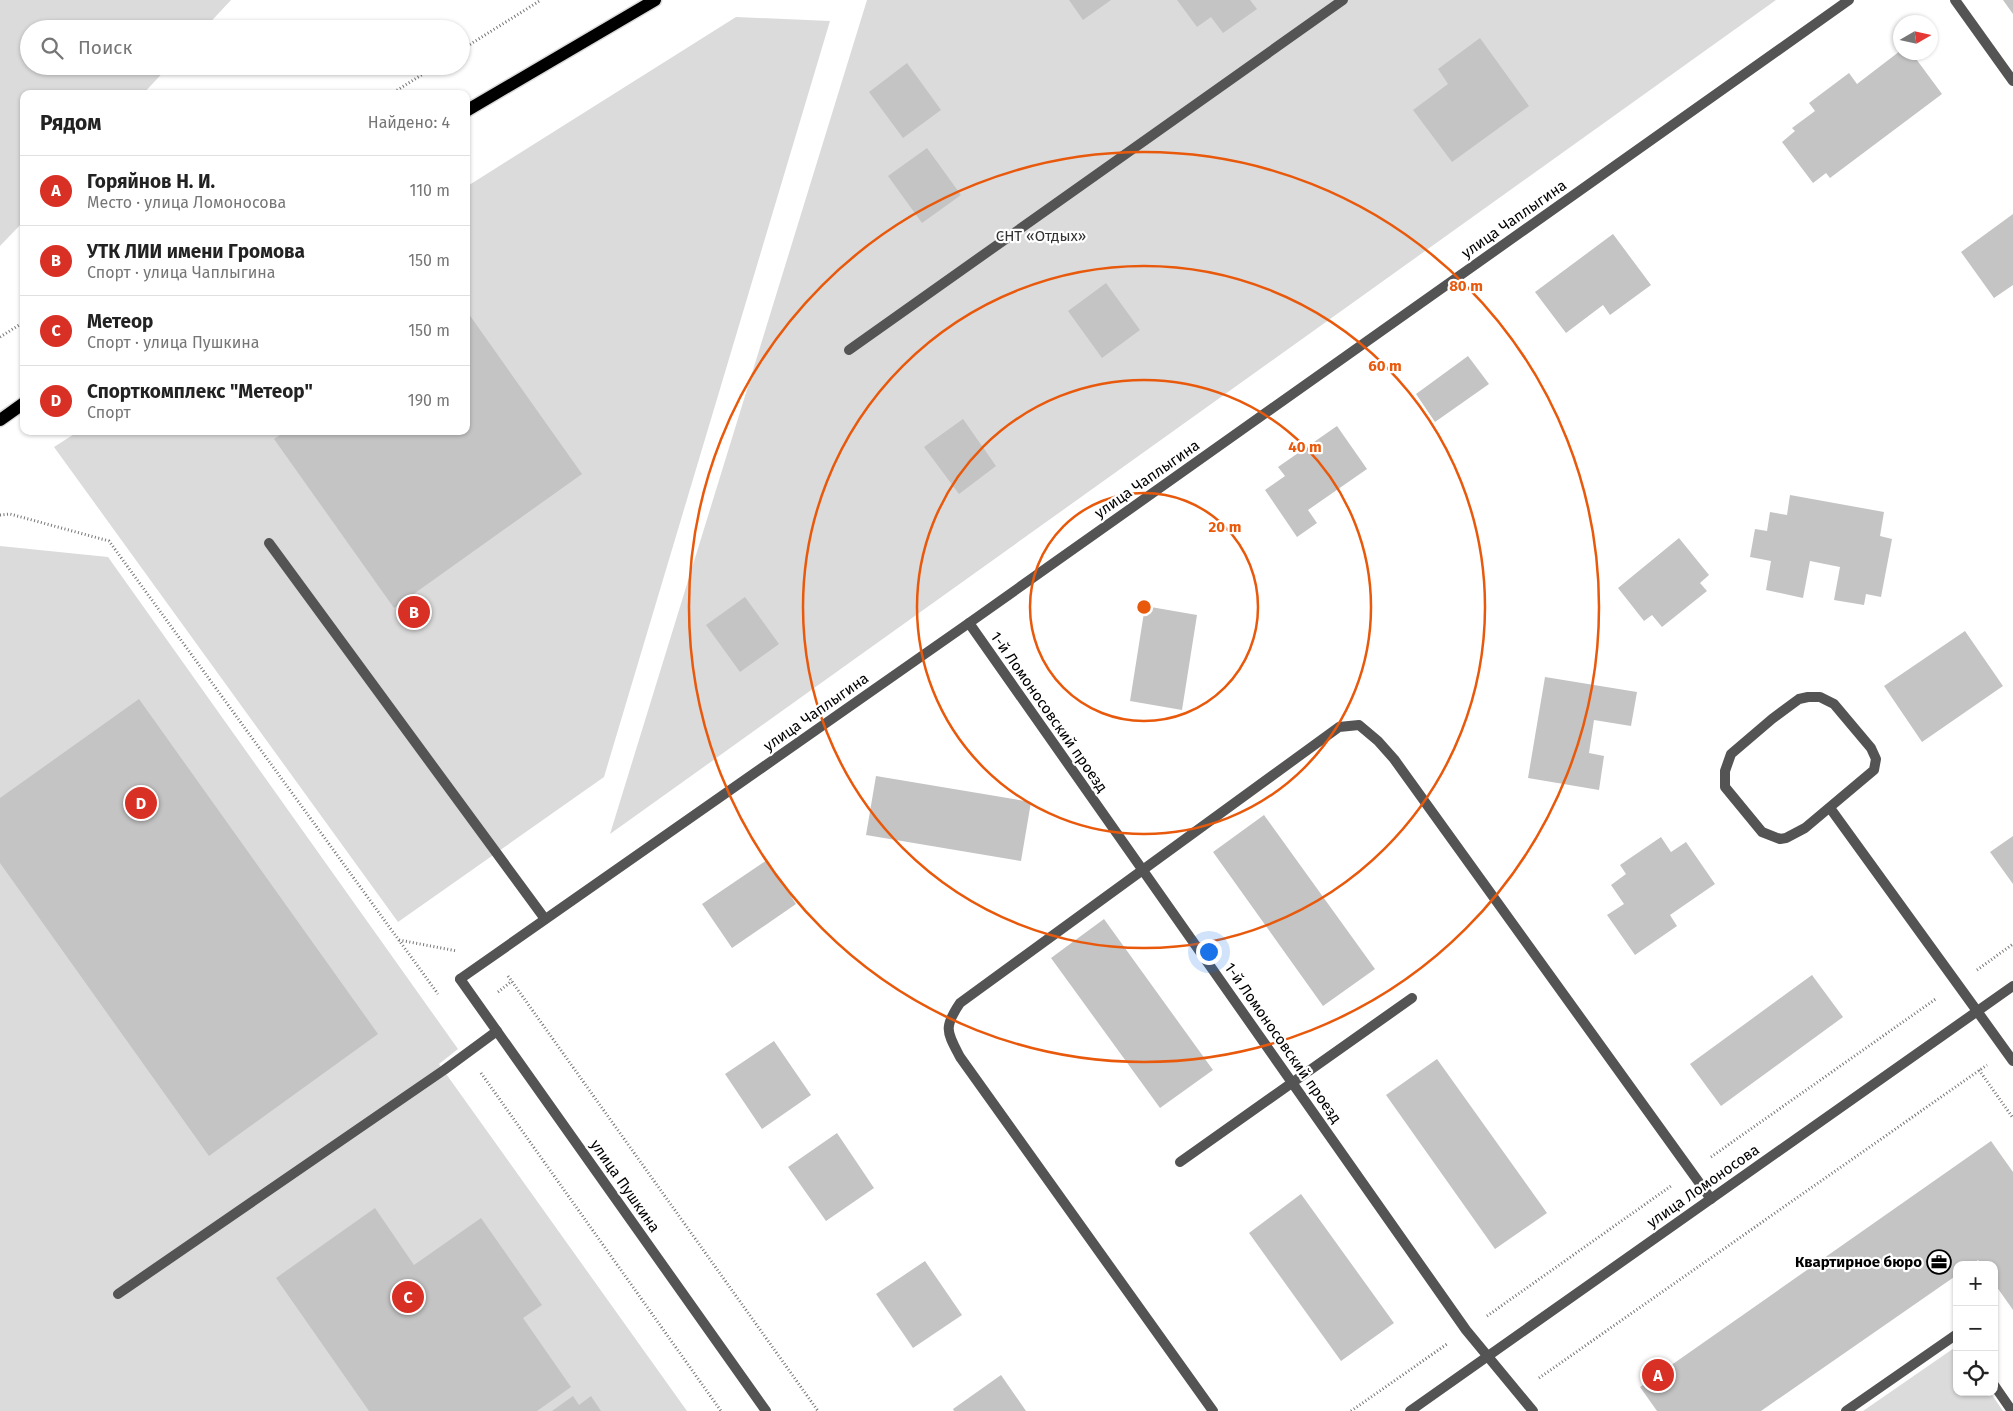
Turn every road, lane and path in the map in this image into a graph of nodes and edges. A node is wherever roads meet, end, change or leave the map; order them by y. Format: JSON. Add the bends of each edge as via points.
{"nodes":[{"id":1,"x":541,"y":0,"type":"edge"},
{"id":2,"x":655,"y":0,"type":"edge"},
{"id":3,"x":1343,"y":0,"type":"edge"},
{"id":4,"x":1849,"y":0,"type":"edge"},
{"id":5,"x":1955,"y":0,"type":"edge"},
{"id":6,"x":470,"y":44,"type":"edge"},
{"id":7,"x":422,"y":75,"type":"edge"},
{"id":8,"x":2013,"y":81,"type":"edge"},
{"id":9,"x":397,"y":90,"type":"edge"},
{"id":10,"x":470,"y":109,"type":"edge"},
{"id":11,"x":20,"y":324,"type":"edge"},
{"id":12,"x":0,"y":337,"type":"edge"},
{"id":13,"x":849,"y":350,"type":"dead end"},
{"id":14,"x":20,"y":406,"type":"edge"},
{"id":15,"x":0,"y":420,"type":"edge"},
{"id":16,"x":0,"y":515,"type":"edge"},
{"id":17,"x":269,"y":543,"type":"dead end"},
{"id":18,"x":969,"y":623,"type":"junction"},
{"id":19,"x":1830,"y":808,"type":"junction"},
{"id":20,"x":1142,"y":870,"type":"junction"},
{"id":21,"x":545,"y":919,"type":"junction"},
{"id":22,"x":399,"y":940,"type":"junction"},
{"id":23,"x":492,"y":956,"type":"junction"},
{"id":24,"x":460,"y":979,"type":"joint"},
{"id":25,"x":2013,"y":986,"type":"edge"},
{"id":26,"x":440,"y":997,"type":"dead end"},
{"id":27,"x":1412,"y":998,"type":"dead end"},
{"id":28,"x":1977,"y":1011,"type":"junction"},
{"id":29,"x":497,"y":1031,"type":"junction"},
{"id":30,"x":467,"y":1054,"type":"junction"},
{"id":31,"x":2010,"y":1056,"type":"edge"},
{"id":32,"x":1979,"y":1070,"type":"junction"},
{"id":33,"x":1293,"y":1083,"type":"junction"},
{"id":34,"x":2013,"y":1118,"type":"edge"},
{"id":35,"x":1180,"y":1162,"type":"dead end"},
{"id":36,"x":1711,"y":1199,"type":"junction"},
{"id":37,"x":118,"y":1294,"type":"dead end"},
{"id":38,"x":1953,"y":1337,"type":"edge"},
{"id":39,"x":1488,"y":1356,"type":"junction"},
{"id":40,"x":1998,"y":1391,"type":"edge"},
{"id":41,"x":1518,"y":1392,"type":"junction"},
{"id":42,"x":721,"y":1411,"type":"edge"},
{"id":43,"x":766,"y":1411,"type":"edge"},
{"id":44,"x":818,"y":1411,"type":"edge"},
{"id":45,"x":1213,"y":1411,"type":"edge"},
{"id":46,"x":1410,"y":1411,"type":"edge"},
{"id":47,"x":1533,"y":1411,"type":"edge"},
{"id":48,"x":1846,"y":1411,"type":"edge"},
{"id":49,"x":2012,"y":1411,"type":"edge"}],
"edges":[{"from":1,"to":6,"type":"path"},
{"from":2,"to":10,"type":"main road"},
{"from":3,"to":13,"type":"street"},
{"from":4,"to":18,"type":"street","name":"улица Чаплыгина"},
{"from":5,"to":8,"type":"street"},
{"from":7,"to":9,"type":"path"},
{"from":11,"to":12,"type":"path"},
{"from":14,"to":15,"type":"main road"},
{"from":16,"to":22,"type":"path","via":[[10,514],[109,541]]},
{"from":17,"to":21,"type":"street"},
{"from":18,"to":20,"type":"street","name":"1-й Ломоносовский проезд"},
{"from":18,"to":21,"type":"street","name":"улица Чаплыгина"},
{"from":19,"to":19,"type":"street","via":[[1805,828],[1780,838],[1762,832],[1725,787],[1724,771],[1732,754],[1772,719],[1808,696],[1820,697],[1834,704],[1871,748],[1876,760],[1874,770]]},
{"from":19,"to":28,"type":"street"},
{"from":20,"to":33,"type":"street","name":"1-й Ломоносовский проезд"},
{"from":20,"to":36,"type":"street","via":[[1339,727],[1359,725],[1394,759]]},
{"from":20,"to":45,"type":"street","via":[[960,1003],[951,1016],[948,1032],[960,1057]]},
{"from":21,"to":23,"type":"street","name":"улица Чаплыгина"},
{"from":22,"to":23,"type":"path"},
{"from":22,"to":26,"type":"path"},
{"from":23,"to":24,"type":"street","name":"улица Чаплыгина"},
{"from":23,"to":44,"type":"path"},
{"from":24,"to":29,"type":"street","name":"улица Пушкина"},
{"from":25,"to":28,"type":"street","name":"улица Ломоносова"},
{"from":27,"to":33,"type":"street"},
{"from":28,"to":31,"type":"street"},
{"from":28,"to":36,"type":"street","name":"улица Ломоносова"},
{"from":29,"to":30,"type":"street"},
{"from":29,"to":43,"type":"street","name":"улица Пушкина"},
{"from":30,"to":37,"type":"street"},
{"from":30,"to":42,"type":"path"},
{"from":31,"to":32,"type":"path"},
{"from":32,"to":34,"type":"path"},
{"from":32,"to":41,"type":"path"},
{"from":33,"to":35,"type":"street"},
{"from":33,"to":39,"type":"street","name":"1-й Ломоносовский проезд","via":[[1466,1330]]},
{"from":36,"to":39,"type":"street","name":"улица Ломоносова"},
{"from":38,"to":48,"type":"street"},
{"from":39,"to":41,"type":"street","name":"1-й Ломоносовский проезд"},
{"from":39,"to":46,"type":"street","name":"улица Ломоносова"},
{"from":40,"to":49,"type":"street"},
{"from":41,"to":47,"type":"street","name":"1-й Ломоносовский проезд"}]}
